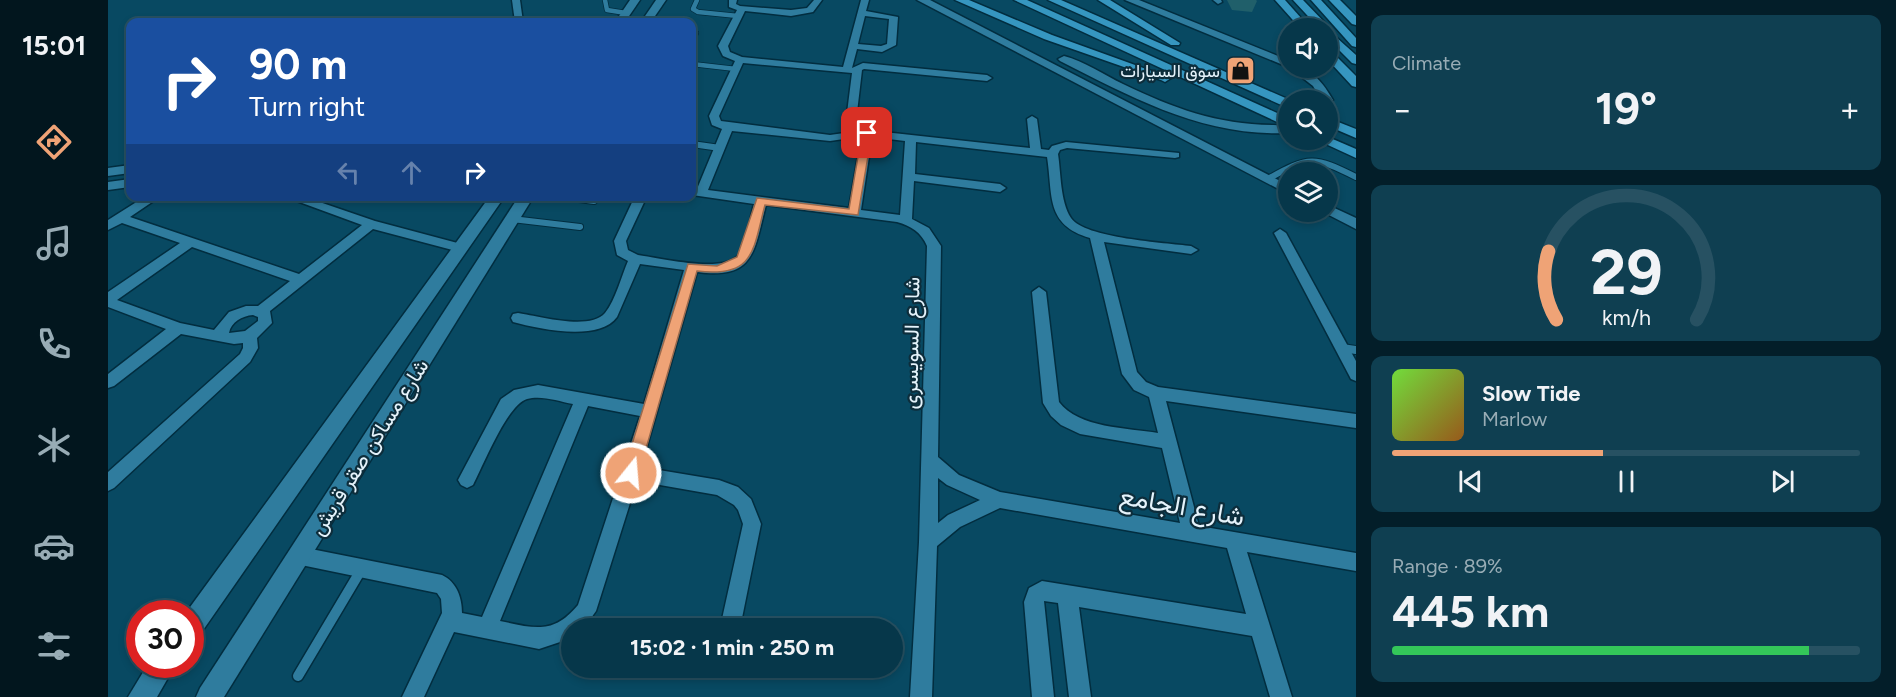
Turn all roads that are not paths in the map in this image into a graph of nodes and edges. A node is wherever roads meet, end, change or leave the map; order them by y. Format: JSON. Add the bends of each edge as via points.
{"nodes":[{"id":1,"x":516,"y":0,"type":"edge"},
{"id":2,"x":604,"y":0,"type":"edge"},
{"id":3,"x":635,"y":0,"type":"edge"},
{"id":4,"x":661,"y":0,"type":"edge"},
{"id":5,"x":697,"y":0,"type":"edge"},
{"id":6,"x":733,"y":0,"type":"edge"},
{"id":7,"x":818,"y":0,"type":"edge"},
{"id":8,"x":865,"y":0,"type":"edge"},
{"id":9,"x":922,"y":0,"type":"edge"},
{"id":10,"x":944,"y":0,"type":"edge"},
{"id":11,"x":960,"y":0,"type":"edge"},
{"id":12,"x":1019,"y":0,"type":"edge"},
{"id":13,"x":1053,"y":0,"type":"edge"},
{"id":14,"x":1103,"y":0,"type":"edge"},
{"id":15,"x":1130,"y":0,"type":"edge"},
{"id":16,"x":1149,"y":0,"type":"edge"},
{"id":17,"x":1280,"y":0,"type":"edge"},
{"id":18,"x":1298,"y":0,"type":"edge"},
{"id":19,"x":1316,"y":0,"type":"edge"},
{"id":20,"x":1334,"y":0,"type":"edge"},
{"id":21,"x":740,"y":12,"type":"junction"},
{"id":22,"x":626,"y":13,"type":"junction"},
{"id":23,"x":862,"y":13,"type":"junction"},
{"id":24,"x":518,"y":18,"type":"edge"},
{"id":25,"x":623,"y":18,"type":"edge"},
{"id":26,"x":649,"y":18,"type":"edge"},
{"id":27,"x":1296,"y":18,"type":"edge"},
{"id":28,"x":1315,"y":18,"type":"edge"},
{"id":29,"x":1356,"y":22,"type":"edge"},
{"id":30,"x":1338,"y":44,"type":"edge"},
{"id":31,"x":1356,"y":44,"type":"edge"},
{"id":32,"x":853,"y":46,"type":"junction"},
{"id":33,"x":1278,"y":49,"type":"edge"},
{"id":34,"x":1278,"y":59,"type":"edge"},
{"id":35,"x":1356,"y":62,"type":"edge"},
{"id":36,"x":696,"y":64,"type":"edge"},
{"id":37,"x":738,"y":64,"type":"junction"},
{"id":38,"x":1338,"y":64,"type":"edge"},
{"id":39,"x":852,"y":71,"type":"junction"},
{"id":40,"x":987,"y":78,"type":"dead end"},
{"id":41,"x":1309,"y":78,"type":"edge"},
{"id":42,"x":1356,"y":83,"type":"edge"},
{"id":43,"x":1244,"y":84,"type":"junction"},
{"id":44,"x":1321,"y":90,"type":"edge"},
{"id":45,"x":1229,"y":96,"type":"junction"},
{"id":46,"x":1278,"y":99,"type":"edge"},
{"id":47,"x":1278,"y":118,"type":"edge"},
{"id":48,"x":1032,"y":119,"type":"dead end"},
{"id":49,"x":728,"y":127,"type":"junction"},
{"id":50,"x":1338,"y":127,"type":"edge"},
{"id":51,"x":1278,"y":129,"type":"edge"},
{"id":52,"x":861,"y":130,"type":"junction"},
{"id":53,"x":1356,"y":135,"type":"edge"},
{"id":54,"x":911,"y":138,"type":"junction"},
{"id":55,"x":696,"y":145,"type":"edge"},
{"id":56,"x":1338,"y":146,"type":"edge"},
{"id":57,"x":720,"y":148,"type":"junction"},
{"id":58,"x":1036,"y":152,"type":"junction"},
{"id":59,"x":1052,"y":154,"type":"junction"},
{"id":60,"x":1356,"y":154,"type":"edge"},
{"id":61,"x":1175,"y":155,"type":"dead end"},
{"id":62,"x":126,"y":169,"type":"edge"},
{"id":63,"x":108,"y":171,"type":"edge"},
{"id":64,"x":909,"y":177,"type":"junction"},
{"id":65,"x":1356,"y":177,"type":"edge"},
{"id":66,"x":1268,"y":179,"type":"junction"},
{"id":67,"x":126,"y":184,"type":"edge"},
{"id":68,"x":1278,"y":184,"type":"edge"},
{"id":69,"x":108,"y":186,"type":"edge"},
{"id":70,"x":1000,"y":188,"type":"dead end"},
{"id":71,"x":696,"y":193,"type":"edge"},
{"id":72,"x":147,"y":201,"type":"edge"},
{"id":73,"x":304,"y":201,"type":"edge"},
{"id":74,"x":494,"y":201,"type":"edge"},
{"id":75,"x":524,"y":201,"type":"edge"},
{"id":76,"x":639,"y":201,"type":"edge"},
{"id":77,"x":761,"y":201,"type":"junction"},
{"id":78,"x":854,"y":213,"type":"junction"},
{"id":79,"x":1338,"y":214,"type":"edge"},
{"id":80,"x":120,"y":218,"type":"junction"},
{"id":81,"x":512,"y":219,"type":"junction"},
{"id":82,"x":906,"y":220,"type":"junction"},
{"id":83,"x":371,"y":224,"type":"junction"},
{"id":84,"x":1356,"y":224,"type":"edge"},
{"id":85,"x":108,"y":226,"type":"edge"},
{"id":86,"x":580,"y":227,"type":"dead end"},
{"id":87,"x":1280,"y":233,"type":"dead end"},
{"id":88,"x":1096,"y":236,"type":"junction"},
{"id":89,"x":189,"y":243,"type":"junction"},
{"id":90,"x":460,"y":248,"type":"junction"},
{"id":91,"x":1191,"y":250,"type":"dead end"},
{"id":92,"x":635,"y":259,"type":"junction"},
{"id":93,"x":692,"y":267,"type":"junction"},
{"id":94,"x":302,"y":280,"type":"junction"},
{"id":95,"x":1039,"y":292,"type":"dead end"},
{"id":96,"x":108,"y":301,"type":"edge"},
{"id":97,"x":261,"y":311,"type":"junction"},
{"id":98,"x":518,"y":318,"type":"dead end"},
{"id":99,"x":178,"y":328,"type":"junction"},
{"id":100,"x":223,"y":336,"type":"junction"},
{"id":101,"x":249,"y":336,"type":"junction"},
{"id":102,"x":1349,"y":349,"type":"edge"},
{"id":103,"x":1356,"y":375,"type":"edge"},
{"id":104,"x":108,"y":382,"type":"edge"},
{"id":105,"x":1156,"y":393,"type":"junction"},
{"id":106,"x":583,"y":399,"type":"junction"},
{"id":107,"x":649,"y":411,"type":"junction"},
{"id":108,"x":1356,"y":421,"type":"edge"},
{"id":109,"x":1168,"y":442,"type":"junction"},
{"id":110,"x":929,"y":459,"type":"junction"},
{"id":111,"x":631,"y":473,"type":"junction"},
{"id":112,"x":467,"y":480,"type":"dead end"},
{"id":113,"x":108,"y":483,"type":"edge"},
{"id":114,"x":999,"y":501,"type":"junction"},
{"id":115,"x":1192,"y":534,"type":"junction"},
{"id":116,"x":1234,"y":541,"type":"junction"},
{"id":117,"x":928,"y":542,"type":"junction"},
{"id":118,"x":301,"y":556,"type":"junction"},
{"id":119,"x":1356,"y":562,"type":"edge"},
{"id":120,"x":362,"y":568,"type":"junction"},
{"id":121,"x":1067,"y":594,"type":"junction"},
{"id":122,"x":204,"y":607,"type":"edge"},
{"id":123,"x":732,"y":618,"type":"edge"},
{"id":124,"x":448,"y":621,"type":"junction"},
{"id":125,"x":1261,"y":627,"type":"junction"},
{"id":126,"x":487,"y":629,"type":"junction"},
{"id":127,"x":298,"y":676,"type":"dead end"},
{"id":128,"x":154,"y":678,"type":"edge"},
{"id":129,"x":141,"y":697,"type":"edge"},
{"id":130,"x":209,"y":697,"type":"edge"},
{"id":131,"x":413,"y":697,"type":"edge"},
{"id":132,"x":921,"y":697,"type":"edge"},
{"id":133,"x":1043,"y":697,"type":"edge"},
{"id":134,"x":1080,"y":697,"type":"edge"},
{"id":135,"x":1281,"y":697,"type":"edge"}],
"edges":[{"from":1,"to":24,"type":"street"},
{"from":2,"to":22,"type":"lane","via":[[607,10]]},
{"from":3,"to":22,"type":"street"},
{"from":4,"to":26,"type":"street"},
{"from":5,"to":21,"type":"lane","via":[[693,7],[698,12]]},
{"from":6,"to":21,"type":"street"},
{"from":7,"to":21,"type":"street","via":[[810,10],[799,13]]},
{"from":8,"to":23,"type":"street"},
{"from":9,"to":66,"type":"street"},
{"from":10,"to":51,"type":"street","via":[[1189,118],[1230,128]]},
{"from":11,"to":45,"type":"main road","via":[[1171,81]]},
{"from":12,"to":45,"type":"main road"},
{"from":13,"to":43,"type":"main road"},
{"from":14,"to":43,"type":"main road"},
{"from":15,"to":34,"type":"street"},
{"from":16,"to":33,"type":"street","via":[[1254,43]]},
{"from":17,"to":27,"type":"main road"},
{"from":18,"to":28,"type":"main road"},
{"from":19,"to":31,"type":"main road"},
{"from":20,"to":29,"type":"main road"},
{"from":21,"to":37,"type":"street","via":[[723,46]]},
{"from":22,"to":25,"type":"street"},
{"from":23,"to":32,"type":"street"},
{"from":23,"to":32,"type":"street","via":[[894,18],[891,45],[882,49]]},
{"from":30,"to":35,"type":"main road"},
{"from":32,"to":39,"type":"street"},
{"from":36,"to":37,"type":"lane"},
{"from":37,"to":39,"type":"street"},
{"from":37,"to":49,"type":"street","via":[[714,116],[716,123]]},
{"from":38,"to":42,"type":"main road"},
{"from":39,"to":40,"type":"street","via":[[871,65]]},
{"from":39,"to":52,"type":"street","via":[[851,121]]},
{"from":41,"to":44,"type":"street"},
{"from":43,"to":46,"type":"main road"},
{"from":45,"to":47,"type":"main road"},
{"from":48,"to":58,"type":"street"},
{"from":49,"to":52,"type":"street","via":[[830,138]]},
{"from":49,"to":57,"type":"street"},
{"from":50,"to":53,"type":"main road"},
{"from":52,"to":54,"type":"street"},
{"from":52,"to":78,"type":"street"},
{"from":54,"to":58,"type":"street"},
{"from":54,"to":64,"type":"street"},
{"from":55,"to":57,"type":"lane"},
{"from":56,"to":60,"type":"main road"},
{"from":57,"to":71,"type":"street"},
{"from":58,"to":59,"type":"street"},
{"from":59,"to":61,"type":"street","via":[[1066,145]]},
{"from":59,"to":88,"type":"street","via":[[1064,218],[1076,230]]},
{"from":62,"to":63,"type":"street"},
{"from":64,"to":70,"type":"street"},
{"from":64,"to":82,"type":"street"},
{"from":65,"to":66,"type":"lane","via":[[1310,159]]},
{"from":66,"to":68,"type":"street"},
{"from":67,"to":69,"type":"street"},
{"from":71,"to":77,"type":"street","name":"شارع السويسرى"},
{"from":72,"to":80,"type":"street"},
{"from":73,"to":83,"type":"street"},
{"from":74,"to":90,"type":"street","name":"شارع مساكن صقر قريش"},
{"from":75,"to":81,"type":"street","name":"شارع مساكن صقر قريش"},
{"from":76,"to":92,"type":"street","via":[[620,241],[622,252]]},
{"from":77,"to":78,"type":"street","name":"شارع السويسرى"},
{"from":77,"to":93,"type":"street","via":[[746,255],[741,260],[717,270]]},
{"from":78,"to":82,"type":"street","name":"شارع السويسرى"},
{"from":79,"to":84,"type":"street"},
{"from":80,"to":85,"type":"street"},
{"from":80,"to":89,"type":"street"},
{"from":81,"to":86,"type":"lane"},
{"from":81,"to":118,"type":"street","name":"شارع مساكن صقر قريش"},
{"from":82,"to":110,"type":"street","name":"شارع السويسرى","via":[[926,231],[934,246]]},
{"from":83,"to":90,"type":"street"},
{"from":83,"to":94,"type":"street"},
{"from":87,"to":102,"type":"street"},
{"from":88,"to":91,"type":"street"},
{"from":88,"to":105,"type":"street","via":[[1130,374],[1140,386]]},
{"from":89,"to":94,"type":"street"},
{"from":89,"to":96,"type":"street"},
{"from":90,"to":122,"type":"street","name":"شارع مساكن صقر قريش"},
{"from":92,"to":93,"type":"street"},
{"from":92,"to":98,"type":"street","via":[[611,314],[601,324],[586,327]]},
{"from":93,"to":107,"type":"street"},
{"from":94,"to":97,"type":"street"},
{"from":95,"to":109,"type":"street","via":[[1051,403],[1055,410],[1080,427]]},
{"from":96,"to":99,"type":"street"},
{"from":97,"to":100,"type":"street","via":[[246,311],[228,319],[221,331]]},
{"from":97,"to":101,"type":"street","via":[[265,323]]},
{"from":99,"to":100,"type":"street"},
{"from":99,"to":104,"type":"street"},
{"from":100,"to":101,"type":"street"},
{"from":101,"to":113,"type":"street","via":[[251,348],[245,358]]},
{"from":102,"to":103,"type":"street"},
{"from":105,"to":108,"type":"street"},
{"from":105,"to":109,"type":"street"},
{"from":106,"to":107,"type":"street"},
{"from":106,"to":112,"type":"street","via":[[538,392],[512,398]]},
{"from":106,"to":126,"type":"street"},
{"from":107,"to":111,"type":"street"},
{"from":109,"to":115,"type":"street"},
{"from":110,"to":114,"type":"street","name":"شارع الجامع","via":[[953,480]]},
{"from":110,"to":117,"type":"street","name":"شارع السويسرى"},
{"from":111,"to":123,"type":"street","via":[[714,486],[740,499],[748,510],[752,524]]},
{"from":111,"to":126,"type":"street","via":[[592,599],[577,623],[552,637],[539,639]]},
{"from":114,"to":115,"type":"street","name":"شارع الجامع"},
{"from":114,"to":117,"type":"street","via":[[968,513]]},
{"from":115,"to":116,"type":"street","name":"شارع الجامع"},
{"from":116,"to":119,"type":"street","name":"شارع الجامع"},
{"from":116,"to":125,"type":"street"},
{"from":117,"to":132,"type":"street","name":"شارع السويسرى"},
{"from":118,"to":120,"type":"street"},
{"from":118,"to":130,"type":"street","name":"شارع مساكن صقر قريش"},
{"from":120,"to":124,"type":"street","via":[[442,585],[453,605]]},
{"from":120,"to":127,"type":"lane"},
{"from":121,"to":125,"type":"street"},
{"from":121,"to":133,"type":"street","via":[[1042,591],[1034,598]]},
{"from":121,"to":134,"type":"street"},
{"from":124,"to":126,"type":"street"},
{"from":124,"to":131,"type":"street"},
{"from":125,"to":135,"type":"street"},
{"from":128,"to":129,"type":"street"}]}
